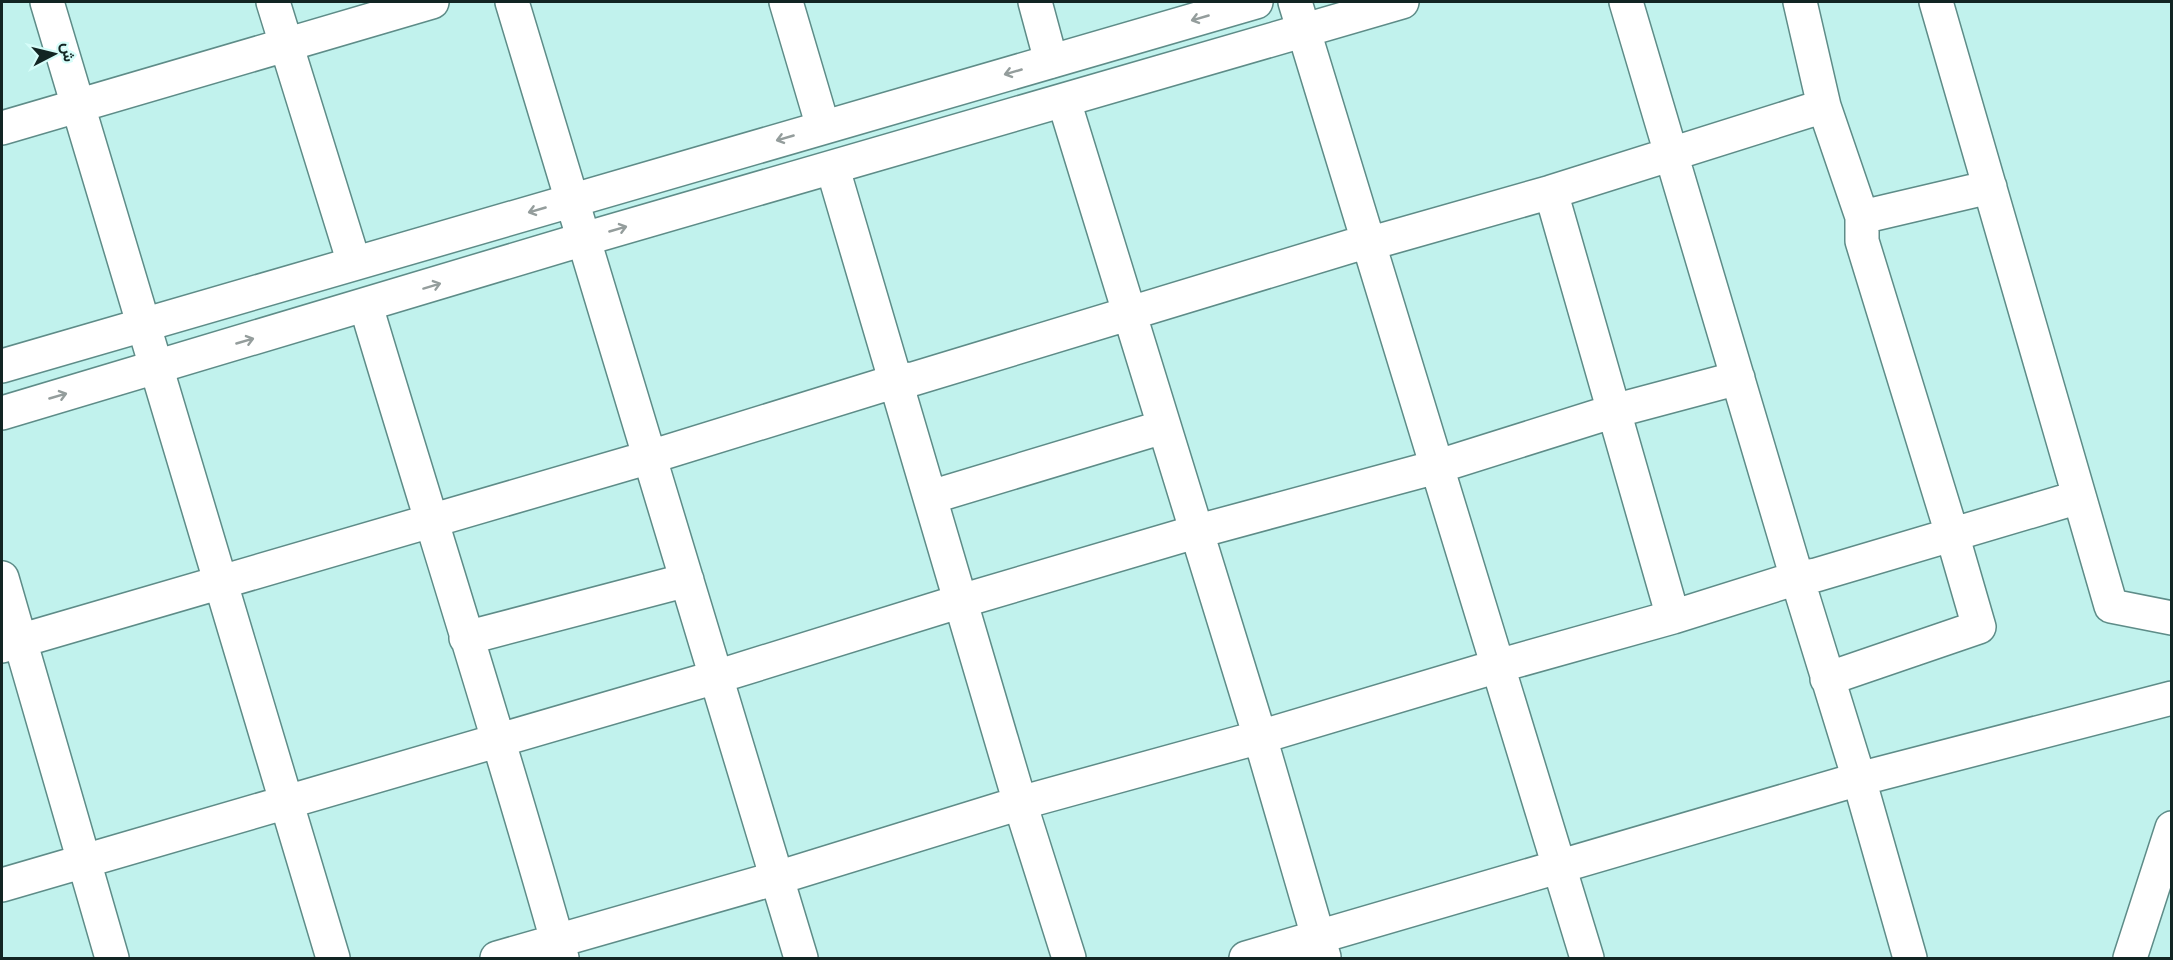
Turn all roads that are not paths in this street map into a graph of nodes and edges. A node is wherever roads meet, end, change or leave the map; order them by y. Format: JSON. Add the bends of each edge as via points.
{"nodes":[{"id":1,"x":47,"y":2,"type":"edge"},
{"id":2,"x":273,"y":2,"type":"edge"},
{"id":3,"x":432,"y":2,"type":"edge"},
{"id":4,"x":512,"y":2,"type":"edge"},
{"id":5,"x":786,"y":2,"type":"edge"},
{"id":6,"x":1035,"y":2,"type":"edge"},
{"id":7,"x":1256,"y":2,"type":"edge"},
{"id":8,"x":1402,"y":2,"type":"edge"},
{"id":9,"x":1626,"y":2,"type":"edge"},
{"id":10,"x":1800,"y":2,"type":"edge"},
{"id":11,"x":1936,"y":2,"type":"edge"},
{"id":12,"x":1299,"y":16,"type":"edge"},
{"id":13,"x":286,"y":44,"type":"junction"},
{"id":14,"x":1052,"y":61,"type":"junction"},
{"id":15,"x":1064,"y":100,"type":"junction"},
{"id":16,"x":78,"y":106,"type":"junction"},
{"id":17,"x":1824,"y":106,"type":"junction"},
{"id":18,"x":824,"y":127,"type":"junction"},
{"id":19,"x":2,"y":128,"type":"edge"},
{"id":20,"x":1672,"y":155,"type":"junction"},
{"id":21,"x":833,"y":168,"type":"junction"},
{"id":22,"x":1990,"y":187,"type":"junction"},
{"id":23,"x":1551,"y":192,"type":"junction"},
{"id":24,"x":572,"y":201,"type":"junction"},
{"id":25,"x":1862,"y":217,"type":"junction"},
{"id":26,"x":584,"y":239,"type":"junction"},
{"id":27,"x":1368,"y":241,"type":"junction"},
{"id":28,"x":354,"y":263,"type":"junction"},
{"id":29,"x":366,"y":306,"type":"junction"},
{"id":30,"x":1129,"y":315,"type":"junction"},
{"id":31,"x":143,"y":324,"type":"junction"},
{"id":32,"x":2,"y":366,"type":"edge"},
{"id":33,"x":157,"y":368,"type":"junction"},
{"id":34,"x":1738,"y":378,"type":"junction"},
{"id":35,"x":896,"y":381,"type":"junction"},
{"id":36,"x":1614,"y":411,"type":"junction"},
{"id":37,"x":2,"y":413,"type":"edge"},
{"id":38,"x":1163,"y":427,"type":"junction"},
{"id":39,"x":650,"y":457,"type":"junction"},
{"id":40,"x":1436,"y":467,"type":"junction"},
{"id":41,"x":931,"y":497,"type":"junction"},
{"id":42,"x":2079,"y":497,"type":"junction"},
{"id":43,"x":430,"y":521,"type":"junction"},
{"id":44,"x":1195,"y":532,"type":"junction"},
{"id":45,"x":1952,"y":534,"type":"junction"},
{"id":46,"x":2,"y":578,"type":"edge"},
{"id":47,"x":1797,"y":578,"type":"junction"},
{"id":48,"x":687,"y":580,"type":"junction"},
{"id":49,"x":222,"y":582,"type":"junction"},
{"id":50,"x":961,"y":601,"type":"junction"},
{"id":51,"x":1673,"y":617,"type":"junction"},
{"id":52,"x":2172,"y":618,"type":"edge"},
{"id":53,"x":466,"y":638,"type":"junction"},
{"id":54,"x":11,"y":643,"type":"edge"},
{"id":55,"x":1498,"y":666,"type":"junction"},
{"id":56,"x":716,"y":677,"type":"junction"},
{"id":57,"x":1827,"y":679,"type":"junction"},
{"id":58,"x":2172,"y":698,"type":"edge"},
{"id":59,"x":1260,"y":737,"type":"junction"},
{"id":60,"x":498,"y":740,"type":"junction"},
{"id":61,"x":1859,"y":779,"type":"junction"},
{"id":62,"x":288,"y":802,"type":"junction"},
{"id":63,"x":1020,"y":803,"type":"junction"},
{"id":64,"x":2172,"y":828,"type":"edge"},
{"id":65,"x":83,"y":860,"type":"junction"},
{"id":66,"x":1559,"y":867,"type":"junction"},
{"id":67,"x":777,"y":879,"type":"junction"},
{"id":68,"x":2,"y":885,"type":"edge"},
{"id":69,"x":1321,"y":948,"type":"edge"},
{"id":70,"x":559,"y":950,"type":"edge"},
{"id":71,"x":112,"y":958,"type":"edge"},
{"id":72,"x":333,"y":958,"type":"edge"},
{"id":73,"x":497,"y":958,"type":"edge"},
{"id":74,"x":801,"y":958,"type":"edge"},
{"id":75,"x":1069,"y":958,"type":"edge"},
{"id":76,"x":1246,"y":958,"type":"edge"},
{"id":77,"x":1587,"y":958,"type":"edge"},
{"id":78,"x":1910,"y":958,"type":"edge"},
{"id":79,"x":2130,"y":958,"type":"edge"}],
"edges":[{"from":1,"to":16,"type":"street"},
{"from":2,"to":13,"type":"street"},
{"from":3,"to":13,"type":"street"},
{"from":4,"to":24,"type":"street"},
{"from":5,"to":18,"type":"street"},
{"from":6,"to":14,"type":"street"},
{"from":7,"to":14,"type":"street","one_way":true},
{"from":8,"to":12,"type":"street"},
{"from":9,"to":20,"type":"street"},
{"from":10,"to":17,"type":"street"},
{"from":11,"to":22,"type":"street"},
{"from":12,"to":15,"type":"street"},
{"from":12,"to":27,"type":"street"},
{"from":13,"to":16,"type":"street"},
{"from":13,"to":28,"type":"street"},
{"from":14,"to":18,"type":"street","one_way":true},
{"from":15,"to":21,"type":"street"},
{"from":15,"to":30,"type":"street"},
{"from":16,"to":19,"type":"street"},
{"from":16,"to":31,"type":"street"},
{"from":17,"to":20,"type":"street"},
{"from":17,"to":25,"type":"street"},
{"from":18,"to":24,"type":"street","one_way":true},
{"from":20,"to":23,"type":"street"},
{"from":20,"to":34,"type":"street"},
{"from":26,"to":21,"type":"street","one_way":true},
{"from":21,"to":35,"type":"street"},
{"from":22,"to":25,"type":"street"},
{"from":22,"to":42,"type":"street"},
{"from":23,"to":27,"type":"street"},
{"from":23,"to":36,"type":"street"},
{"from":24,"to":26,"type":"street"},
{"from":24,"to":28,"type":"street","one_way":true},
{"from":25,"to":45,"type":"street","via":[[1862,241]]},
{"from":29,"to":26,"type":"street","one_way":true},
{"from":26,"to":39,"type":"street"},
{"from":27,"to":30,"type":"street"},
{"from":27,"to":40,"type":"street"},
{"from":28,"to":31,"type":"street"},
{"from":33,"to":29,"type":"street","one_way":true},
{"from":29,"to":43,"type":"street"},
{"from":30,"to":35,"type":"street"},
{"from":30,"to":38,"type":"street"},
{"from":31,"to":32,"type":"street"},
{"from":31,"to":33,"type":"street"},
{"from":37,"to":33,"type":"street","one_way":true},
{"from":33,"to":49,"type":"street"},
{"from":34,"to":36,"type":"street"},
{"from":34,"to":47,"type":"street"},
{"from":35,"to":39,"type":"street"},
{"from":35,"to":41,"type":"street"},
{"from":36,"to":40,"type":"street"},
{"from":36,"to":51,"type":"street"},
{"from":38,"to":41,"type":"street"},
{"from":38,"to":44,"type":"street"},
{"from":39,"to":43,"type":"street"},
{"from":39,"to":48,"type":"street"},
{"from":40,"to":44,"type":"street"},
{"from":40,"to":55,"type":"street"},
{"from":41,"to":50,"type":"street"},
{"from":42,"to":45,"type":"street"},
{"from":42,"to":52,"type":"street","via":[[2111,606]]},
{"from":43,"to":49,"type":"street"},
{"from":43,"to":53,"type":"street"},
{"from":44,"to":50,"type":"street"},
{"from":44,"to":59,"type":"street"},
{"from":45,"to":47,"type":"street"},
{"from":45,"to":57,"type":"street","via":[[1979,627]]},
{"from":46,"to":54,"type":"street"},
{"from":47,"to":51,"type":"street"},
{"from":47,"to":57,"type":"street"},
{"from":48,"to":53,"type":"street"},
{"from":48,"to":56,"type":"street"},
{"from":49,"to":54,"type":"street"},
{"from":49,"to":62,"type":"street"},
{"from":50,"to":56,"type":"street"},
{"from":50,"to":63,"type":"street"},
{"from":51,"to":55,"type":"street"},
{"from":53,"to":60,"type":"street"},
{"from":54,"to":65,"type":"street"},
{"from":55,"to":59,"type":"street"},
{"from":55,"to":66,"type":"street"},
{"from":56,"to":60,"type":"street"},
{"from":56,"to":67,"type":"street"},
{"from":57,"to":61,"type":"street"},
{"from":58,"to":61,"type":"street"},
{"from":59,"to":63,"type":"street"},
{"from":59,"to":69,"type":"street"},
{"from":60,"to":62,"type":"street"},
{"from":60,"to":70,"type":"street"},
{"from":61,"to":66,"type":"street"},
{"from":61,"to":78,"type":"street"},
{"from":62,"to":65,"type":"street"},
{"from":62,"to":72,"type":"street"},
{"from":63,"to":67,"type":"street"},
{"from":63,"to":75,"type":"street"},
{"from":64,"to":79,"type":"street"},
{"from":65,"to":68,"type":"street"},
{"from":65,"to":71,"type":"street"},
{"from":66,"to":69,"type":"street"},
{"from":66,"to":77,"type":"street"},
{"from":67,"to":70,"type":"street"},
{"from":67,"to":74,"type":"street"},
{"from":69,"to":76,"type":"street"},
{"from":70,"to":73,"type":"street"}]}
